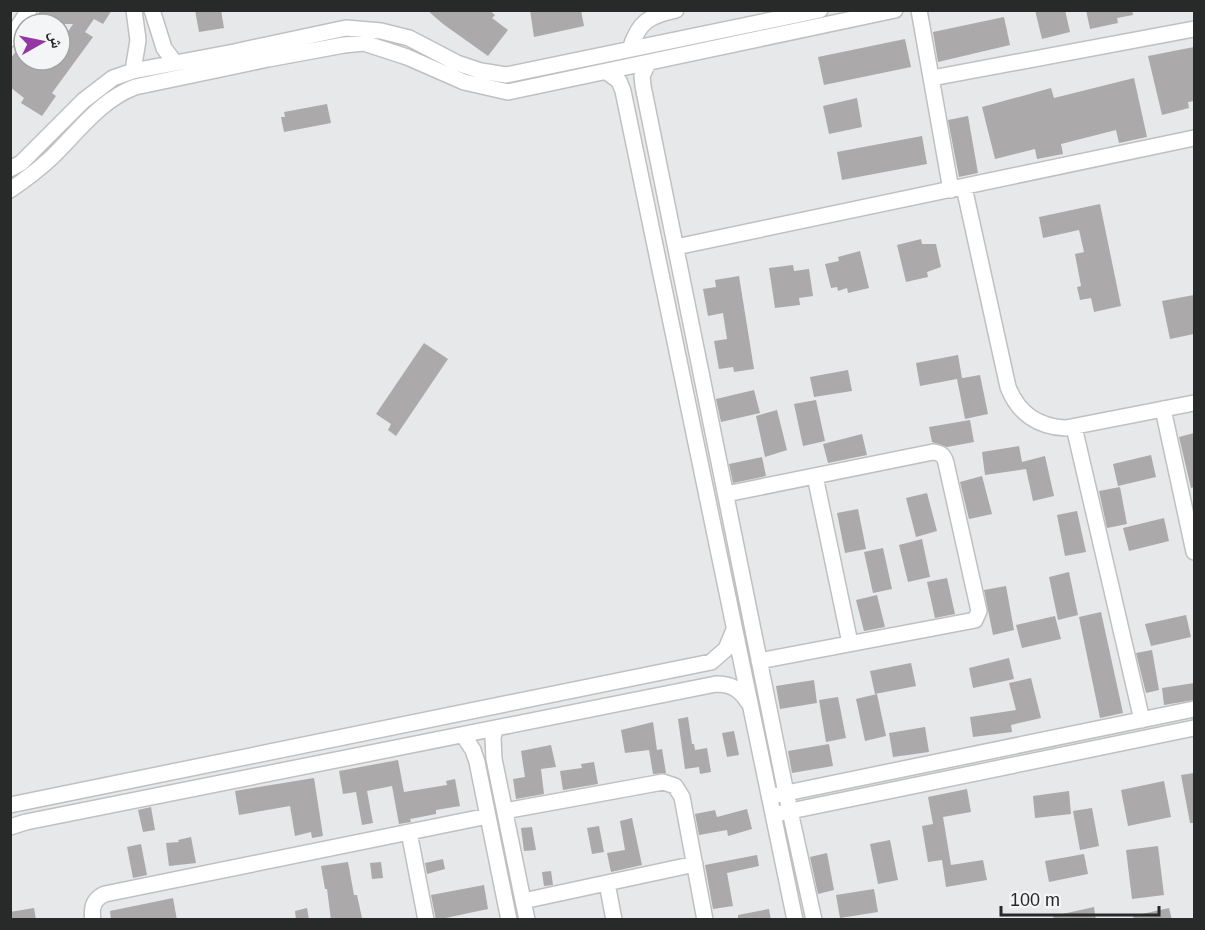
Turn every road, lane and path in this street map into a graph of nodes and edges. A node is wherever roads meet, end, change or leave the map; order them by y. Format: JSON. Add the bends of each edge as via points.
{"nodes":[{"id":1,"x":29,"y":10,"type":"edge"},
{"id":2,"x":134,"y":10,"type":"edge"},
{"id":3,"x":152,"y":10,"type":"edge"},
{"id":4,"x":676,"y":10,"type":"edge"},
{"id":5,"x":820,"y":10,"type":"edge"},
{"id":6,"x":895,"y":10,"type":"edge"},
{"id":7,"x":919,"y":10,"type":"edge"},
{"id":8,"x":874,"y":13,"type":"edge"},
{"id":9,"x":1194,"y":28,"type":"edge"},
{"id":10,"x":10,"y":39,"type":"edge"},
{"id":11,"x":630,"y":49,"type":"junction"},
{"id":12,"x":267,"y":52,"type":"junction"},
{"id":13,"x":175,"y":63,"type":"junction"},
{"id":14,"x":648,"y":63,"type":"junction"},
{"id":15,"x":133,"y":71,"type":"junction"},
{"id":16,"x":607,"y":72,"type":"junction"},
{"id":17,"x":932,"y":78,"type":"junction"},
{"id":18,"x":1194,"y":138,"type":"edge"},
{"id":19,"x":10,"y":169,"type":"edge"},
{"id":20,"x":958,"y":188,"type":"junction"},
{"id":21,"x":10,"y":190,"type":"edge"},
{"id":22,"x":676,"y":247,"type":"junction"},
{"id":23,"x":1194,"y":403,"type":"edge"},
{"id":24,"x":1163,"y":409,"type":"junction"},
{"id":25,"x":1074,"y":427,"type":"junction"},
{"id":26,"x":815,"y":476,"type":"junction"},
{"id":27,"x":726,"y":494,"type":"junction"},
{"id":28,"x":1189,"y":500,"type":"edge"},
{"id":29,"x":1194,"y":552,"type":"edge"},
{"id":30,"x":734,"y":630,"type":"junction"},
{"id":31,"x":850,"y":644,"type":"junction"},
{"id":32,"x":759,"y":661,"type":"junction"},
{"id":33,"x":618,"y":681,"type":"junction"},
{"id":34,"x":748,"y":702,"type":"junction"},
{"id":35,"x":622,"y":703,"type":"junction"},
{"id":36,"x":1194,"y":709,"type":"edge"},
{"id":37,"x":1142,"y":720,"type":"junction"},
{"id":38,"x":1194,"y":728,"type":"edge"},
{"id":39,"x":495,"y":729,"type":"junction"},
{"id":40,"x":1079,"y":733,"type":"junction"},
{"id":41,"x":463,"y":735,"type":"junction"},
{"id":42,"x":1083,"y":752,"type":"junction"},
{"id":43,"x":235,"y":759,"type":"junction"},
{"id":44,"x":494,"y":759,"type":"junction"},
{"id":45,"x":477,"y":762,"type":"junction"},
{"id":46,"x":239,"y":780,"type":"junction"},
{"id":47,"x":786,"y":793,"type":"junction"},
{"id":48,"x":768,"y":796,"type":"junction"},
{"id":49,"x":10,"y":805,"type":"edge"},
{"id":50,"x":505,"y":811,"type":"junction"},
{"id":51,"x":789,"y":811,"type":"junction"},
{"id":52,"x":772,"y":815,"type":"junction"},
{"id":53,"x":488,"y":816,"type":"junction"},
{"id":54,"x":10,"y":827,"type":"edge"},
{"id":55,"x":409,"y":832,"type":"junction"},
{"id":56,"x":695,"y":864,"type":"junction"},
{"id":57,"x":607,"y":883,"type":"junction"},
{"id":58,"x":523,"y":901,"type":"junction"},
{"id":59,"x":93,"y":920,"type":"edge"},
{"id":60,"x":426,"y":920,"type":"edge"},
{"id":61,"x":509,"y":920,"type":"edge"},
{"id":62,"x":526,"y":920,"type":"edge"},
{"id":63,"x":614,"y":920,"type":"edge"},
{"id":64,"x":705,"y":920,"type":"edge"},
{"id":65,"x":795,"y":920,"type":"edge"},
{"id":66,"x":814,"y":920,"type":"edge"}],
"edges":[{"from":1,"to":10,"type":"street"},
{"from":2,"to":15,"type":"street","via":[[138,40]]},
{"from":3,"to":13,"type":"street","via":[[164,48]]},
{"from":4,"to":11,"type":"street","via":[[644,22]]},
{"from":5,"to":11,"type":"street"},
{"from":6,"to":8,"type":"street"},
{"from":7,"to":17,"type":"street"},
{"from":8,"to":14,"type":"street"},
{"from":9,"to":17,"type":"street"},
{"from":11,"to":12,"type":"street","via":[[506,75],[457,63],[409,38],[364,28],[346,28]]},
{"from":12,"to":13,"type":"street"},
{"from":12,"to":16,"type":"street","via":[[364,43],[464,82],[508,92]]},
{"from":12,"to":21,"type":"street","via":[[122,92],[50,159]]},
{"from":13,"to":15,"type":"street"},
{"from":14,"to":16,"type":"street"},
{"from":14,"to":22,"type":"street","via":[[642,86]]},
{"from":15,"to":19,"type":"street","via":[[98,88],[21,163]]},
{"from":16,"to":30,"type":"street","via":[[619,81],[623,91]]},
{"from":17,"to":20,"type":"street"},
{"from":18,"to":20,"type":"street"},
{"from":20,"to":22,"type":"street"},
{"from":20,"to":25,"type":"street","via":[[1011,395],[1026,415],[1041,424]]},
{"from":22,"to":27,"type":"street"},
{"from":23,"to":24,"type":"street"},
{"from":24,"to":25,"type":"street"},
{"from":24,"to":28,"type":"street"},
{"from":25,"to":37,"type":"street"},
{"from":26,"to":27,"type":"street"},
{"from":26,"to":31,"type":"street"},
{"from":26,"to":31,"type":"street","via":[[939,452],[946,463],[977,600],[979,611],[975,620]]},
{"from":27,"to":32,"type":"street"},
{"from":28,"to":29,"type":"street"},
{"from":30,"to":33,"type":"street","via":[[726,649],[711,662]]},
{"from":30,"to":34,"type":"street"},
{"from":31,"to":32,"type":"street"},
{"from":32,"to":47,"type":"street"},
{"from":33,"to":35,"type":"street"},
{"from":33,"to":43,"type":"street"},
{"from":34,"to":35,"type":"street","via":[[735,688],[716,684]]},
{"from":34,"to":48,"type":"street"},
{"from":35,"to":39,"type":"street"},
{"from":36,"to":37,"type":"street"},
{"from":37,"to":40,"type":"street"},
{"from":38,"to":42,"type":"street"},
{"from":39,"to":41,"type":"street"},
{"from":39,"to":44,"type":"street"},
{"from":40,"to":42,"type":"street"},
{"from":40,"to":47,"type":"street"},
{"from":41,"to":45,"type":"street"},
{"from":41,"to":46,"type":"street"},
{"from":42,"to":51,"type":"street"},
{"from":43,"to":46,"type":"street"},
{"from":43,"to":49,"type":"street"},
{"from":44,"to":45,"type":"street"},
{"from":44,"to":50,"type":"street"},
{"from":45,"to":53,"type":"street"},
{"from":46,"to":54,"type":"street"},
{"from":47,"to":48,"type":"street"},
{"from":47,"to":51,"type":"street"},
{"from":48,"to":52,"type":"street"},
{"from":50,"to":56,"type":"street","via":[[669,783],[682,797]]},
{"from":50,"to":58,"type":"street"},
{"from":51,"to":52,"type":"street"},
{"from":51,"to":66,"type":"street"},
{"from":52,"to":65,"type":"street"},
{"from":53,"to":55,"type":"street"},
{"from":53,"to":61,"type":"street"},
{"from":55,"to":59,"type":"street","via":[[105,894],[92,907]]},
{"from":55,"to":60,"type":"street"},
{"from":56,"to":57,"type":"street"},
{"from":56,"to":64,"type":"street"},
{"from":57,"to":58,"type":"street"},
{"from":57,"to":63,"type":"street"},
{"from":58,"to":62,"type":"street"}]}
